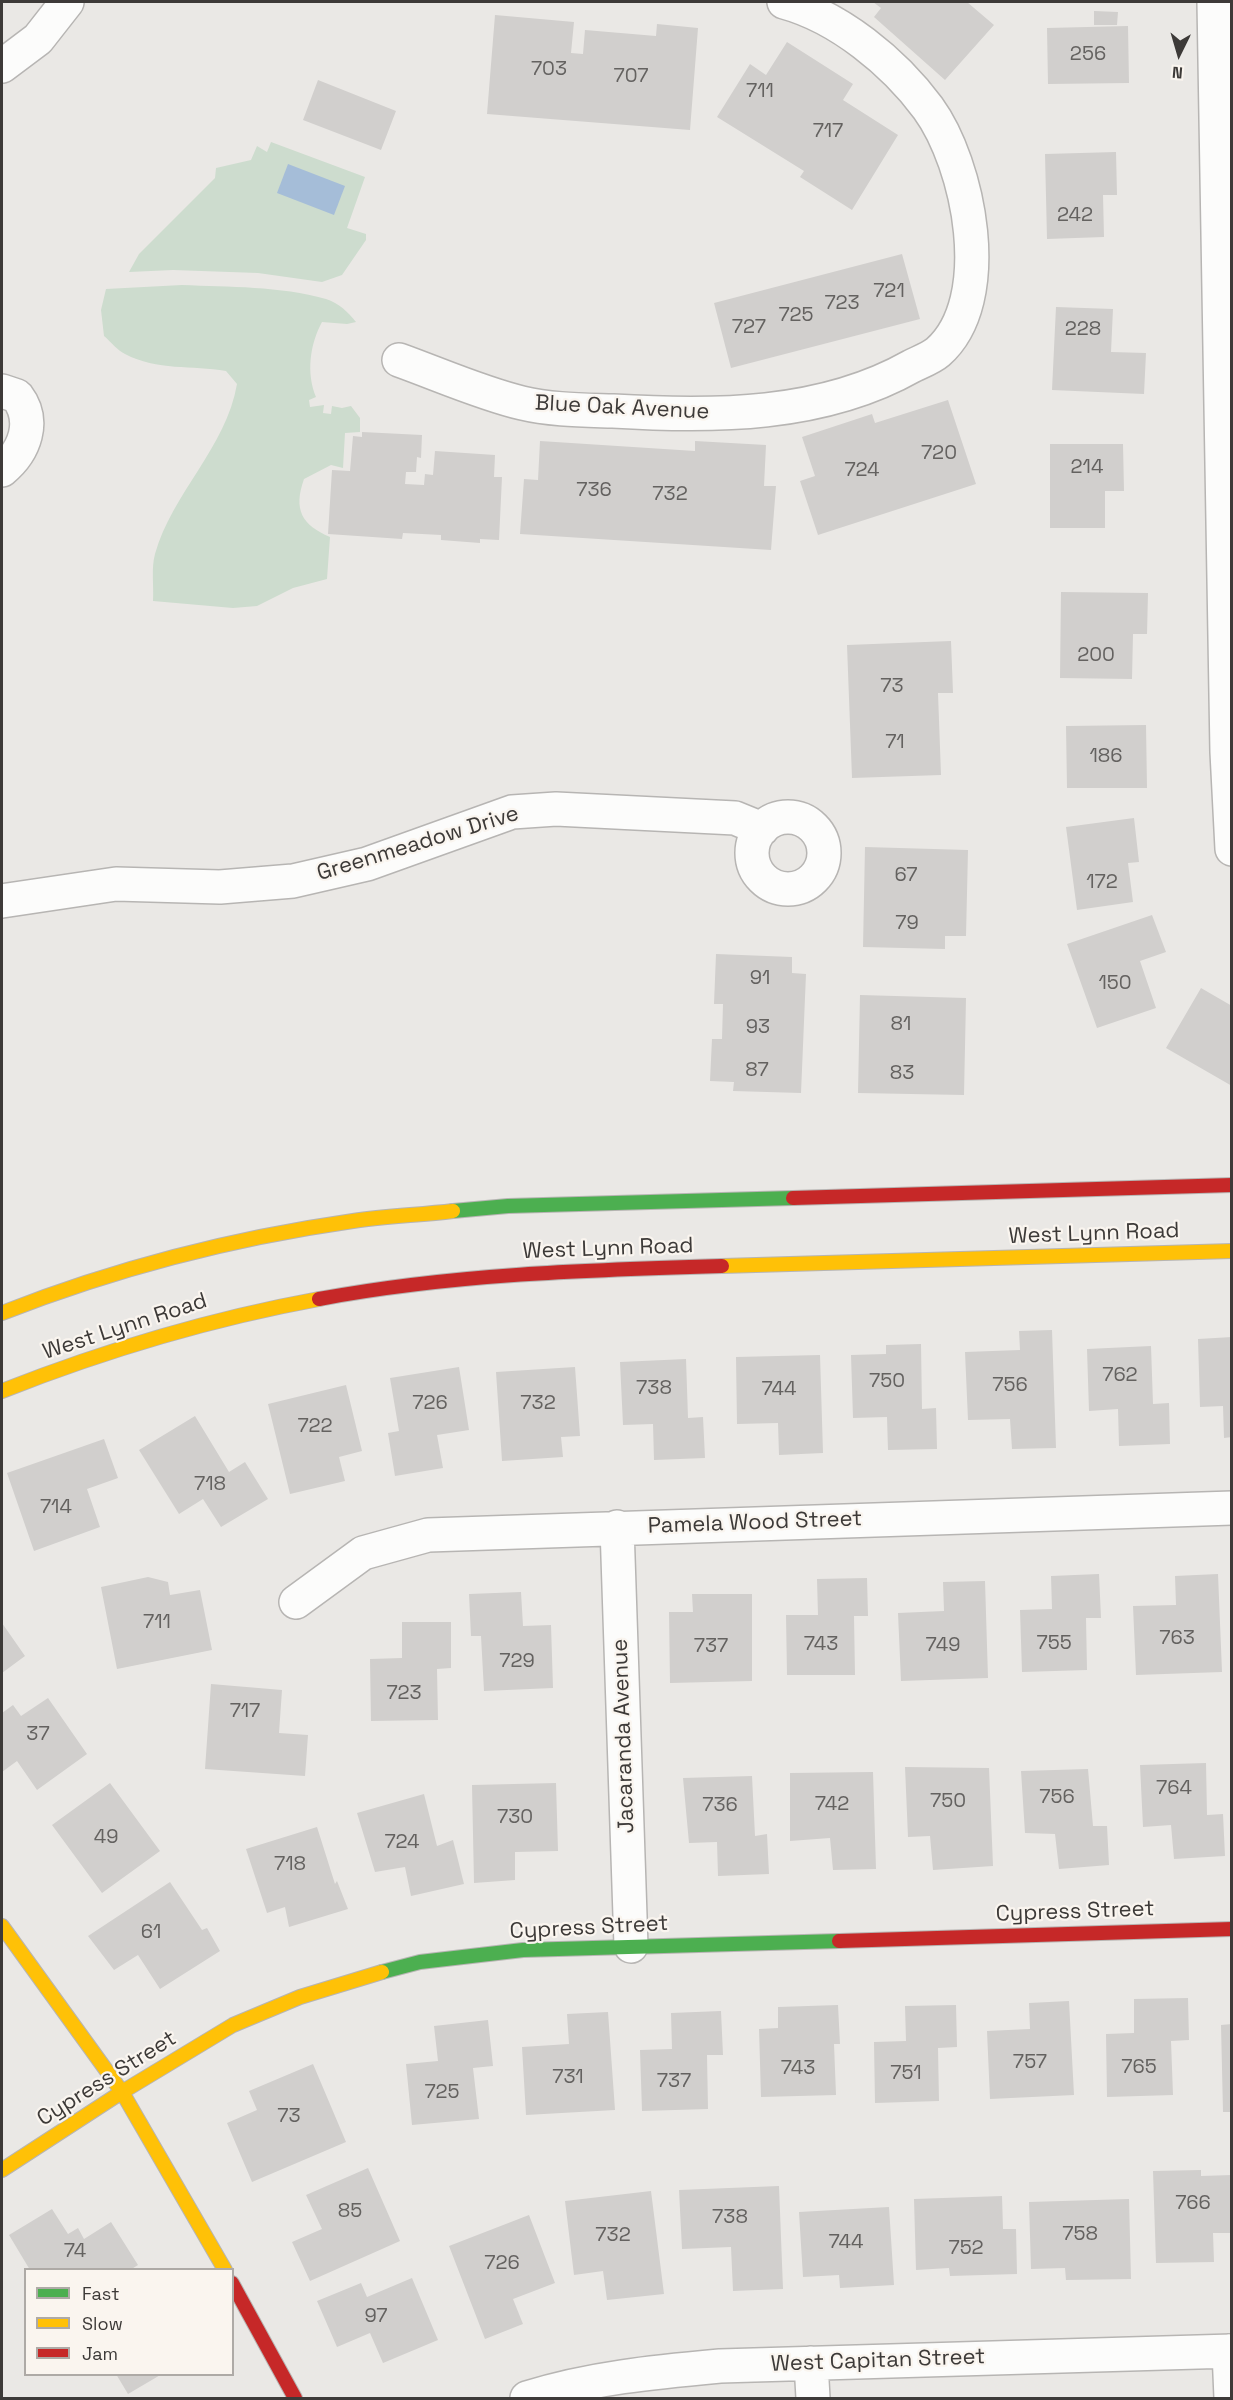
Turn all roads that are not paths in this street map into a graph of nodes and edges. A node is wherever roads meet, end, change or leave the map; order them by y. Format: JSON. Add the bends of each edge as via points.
{"nodes":[{"id":1,"x":67,"y":2,"type":"edge"},
{"id":2,"x":784,"y":2,"type":"edge"},
{"id":3,"x":1214,"y":2,"type":"edge"},
{"id":4,"x":2,"y":66,"type":"edge"},
{"id":5,"x":399,"y":360,"type":"dead end"},
{"id":6,"x":2,"y":391,"type":"edge"},
{"id":7,"x":2,"y":470,"type":"edge"},
{"id":8,"x":762,"y":829,"type":"dead end"},
{"id":9,"x":1232,"y":849,"type":"edge"},
{"id":10,"x":2,"y":901,"type":"edge"},
{"id":11,"x":1232,"y":1185,"type":"edge"},
{"id":12,"x":1232,"y":1251,"type":"edge"},
{"id":13,"x":2,"y":1314,"type":"edge"},
{"id":14,"x":2,"y":1391,"type":"edge"},
{"id":15,"x":1232,"y":1508,"type":"edge"},
{"id":16,"x":617,"y":1527,"type":"junction"},
{"id":17,"x":296,"y":1602,"type":"dead end"},
{"id":18,"x":2,"y":1926,"type":"edge"},
{"id":19,"x":1232,"y":1929,"type":"edge"},
{"id":20,"x":630,"y":1946,"type":"junction"},
{"id":21,"x":122,"y":2092,"type":"junction"},
{"id":22,"x":2,"y":2170,"type":"edge"},
{"id":23,"x":224,"y":2268,"type":"edge"},
{"id":24,"x":234,"y":2287,"type":"edge"},
{"id":25,"x":1230,"y":2351,"type":"edge"},
{"id":26,"x":811,"y":2363,"type":"junction"},
{"id":27,"x":295,"y":2398,"type":"edge"},
{"id":28,"x":527,"y":2398,"type":"edge"},
{"id":29,"x":813,"y":2398,"type":"edge"},
{"id":30,"x":1231,"y":2398,"type":"edge"}],
"edges":[{"from":1,"to":4,"type":"street","via":[[38,39]]},
{"from":2,"to":5,"type":"street","name":"Blue Oak Avenue","via":[[831,22],[898,73],[928,109],[948,146],[969,214],[972,281],[953,336],[937,353],[891,379],[856,392],[770,411],[686,416],[522,403]]},
{"from":3,"to":9,"type":"street"},
{"from":6,"to":7,"type":"street","via":[[17,396],[27,412],[26,434],[13,460]]},
{"from":8,"to":10,"type":"street","name":"Greenmeadow Drive","via":[[735,818],[556,809],[512,812],[367,864],[293,881],[219,888],[116,884]]},
{"from":11,"to":13,"type":"main road","name":"West Lynn Road","via":[[508,1206],[354,1221],[204,1249],[45,1296]]},
{"from":12,"to":14,"type":"main road","name":"West Lynn Road","via":[[563,1271],[451,1278],[354,1291],[207,1321],[117,1348]]},
{"from":15,"to":16,"type":"street","name":"Pamela Wood Street"},
{"from":16,"to":17,"type":"street","name":"Pamela Wood Street","via":[[428,1535],[363,1554]]},
{"from":16,"to":20,"type":"street","name":"Jacaranda Avenue"},
{"from":18,"to":21,"type":"main road"},
{"from":19,"to":20,"type":"main road","name":"Cypress Street"},
{"from":20,"to":21,"type":"main road","name":"Cypress Street","via":[[523,1950],[432,1961],[350,1980],[233,2025]]},
{"from":21,"to":22,"type":"main road","name":"Cypress Street"},
{"from":21,"to":23,"type":"main road"},
{"from":24,"to":27,"type":"main road"},
{"from":25,"to":26,"type":"street","name":"West Capitan Street"},
{"from":25,"to":30,"type":"street"},
{"from":26,"to":28,"type":"street","name":"West Capitan Street","via":[[640,2373],[564,2386]]},
{"from":26,"to":29,"type":"street"}]}
